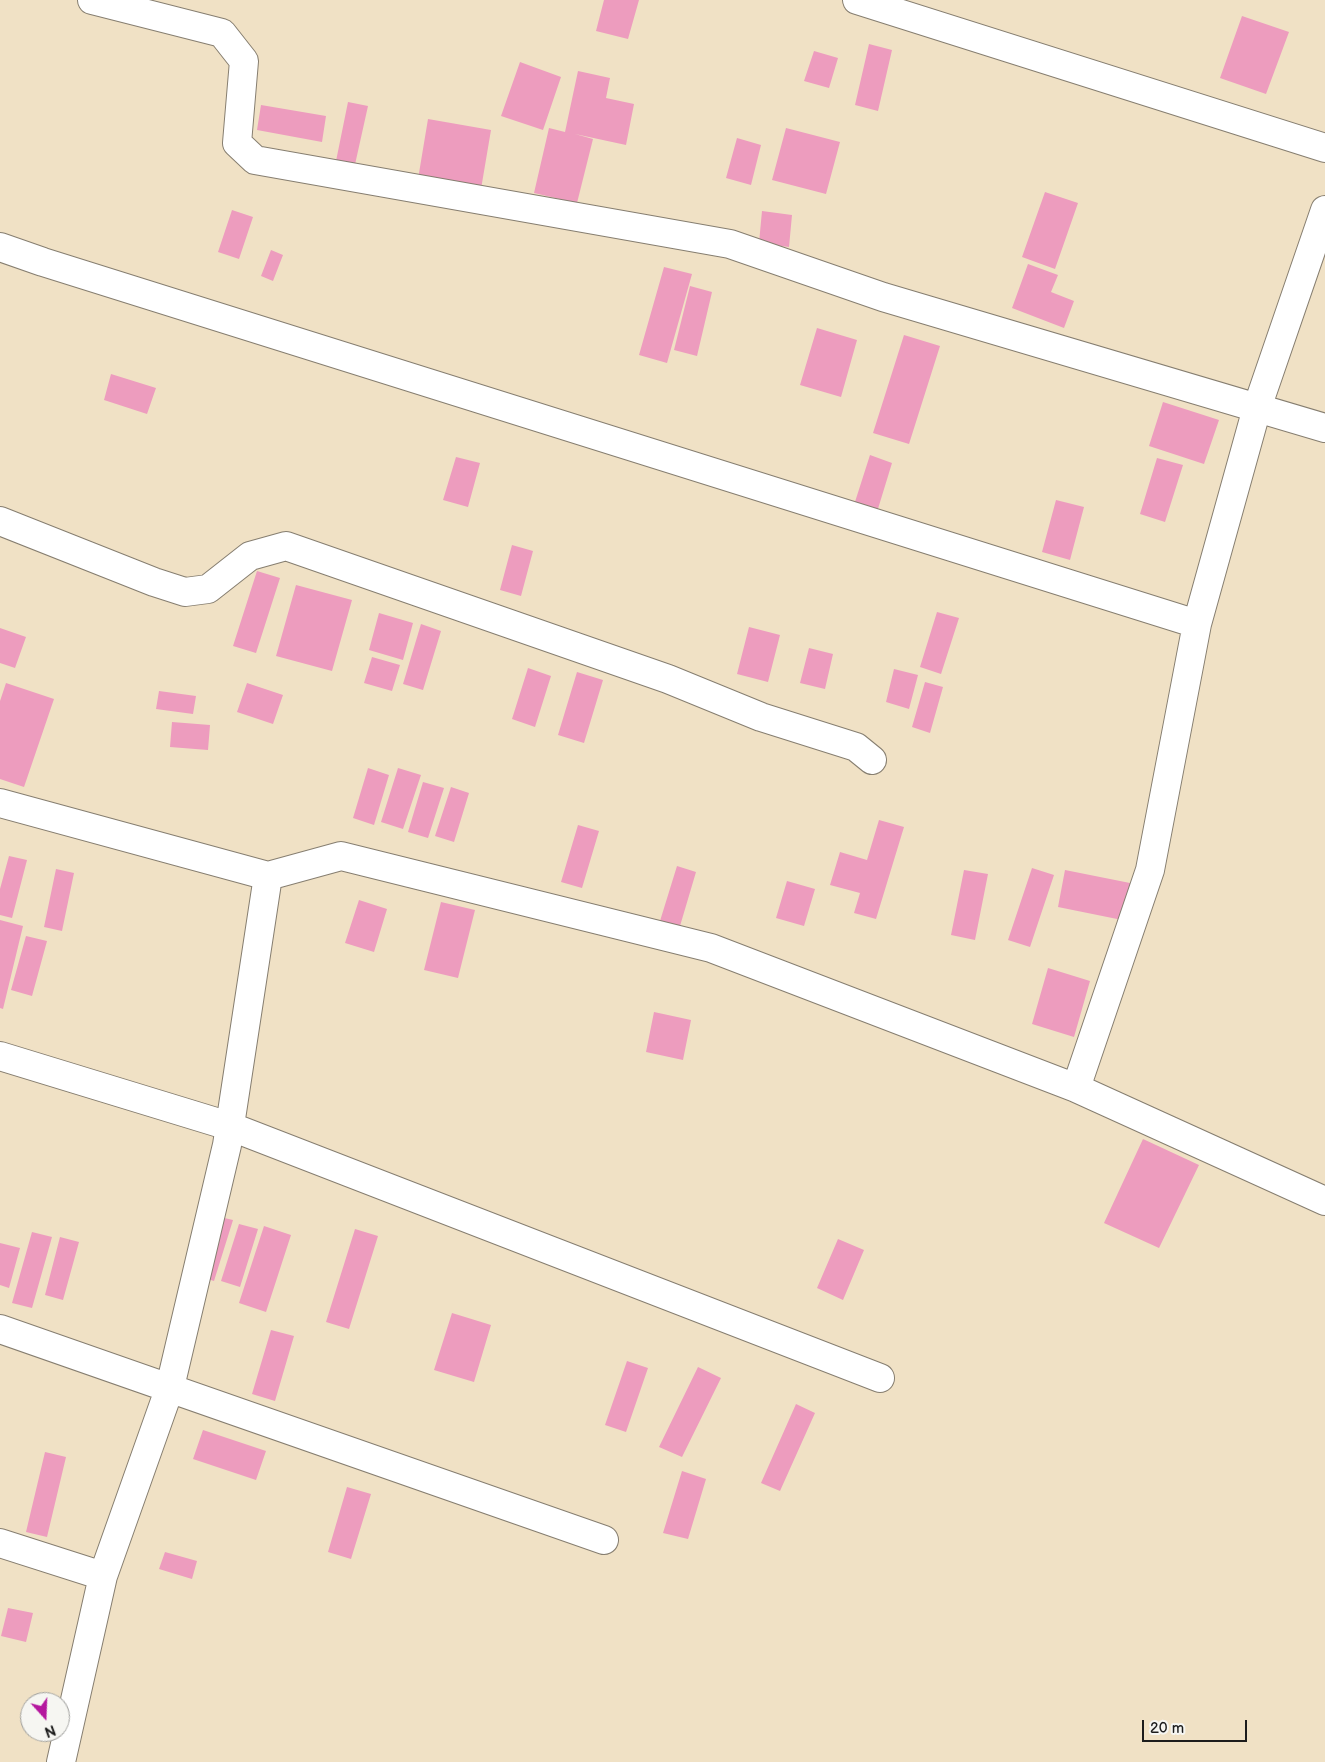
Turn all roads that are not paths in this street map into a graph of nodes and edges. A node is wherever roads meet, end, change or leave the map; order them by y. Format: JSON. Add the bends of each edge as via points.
{"nodes":[{"id":1,"x":92,"y":0,"type":"edge"},
{"id":2,"x":857,"y":0,"type":"edge"},
{"id":3,"x":1325,"y":148,"type":"edge"},
{"id":4,"x":1325,"y":210,"type":"edge"},
{"id":5,"x":0,"y":247,"type":"edge"},
{"id":6,"x":1257,"y":408,"type":"junction"},
{"id":7,"x":1325,"y":428,"type":"edge"},
{"id":8,"x":0,"y":521,"type":"edge"},
{"id":9,"x":1197,"y":624,"type":"junction"},
{"id":10,"x":872,"y":760,"type":"dead end"},
{"id":11,"x":0,"y":802,"type":"edge"},
{"id":12,"x":268,"y":876,"type":"junction"},
{"id":13,"x":0,"y":1056,"type":"edge"},
{"id":14,"x":1076,"y":1088,"type":"junction"},
{"id":15,"x":230,"y":1126,"type":"junction"},
{"id":16,"x":1325,"y":1201,"type":"edge"},
{"id":17,"x":0,"y":1329,"type":"edge"},
{"id":18,"x":880,"y":1378,"type":"dead end"},
{"id":19,"x":170,"y":1387,"type":"junction"},
{"id":20,"x":604,"y":1540,"type":"dead end"},
{"id":21,"x":0,"y":1543,"type":"edge"},
{"id":22,"x":103,"y":1576,"type":"junction"},
{"id":23,"x":61,"y":1762,"type":"edge"}],
"edges":[{"from":1,"to":6,"type":"street","via":[[222,33],[244,61],[237,143],[255,160],[730,244],[883,297]]},
{"from":2,"to":3,"type":"street"},
{"from":4,"to":6,"type":"street"},
{"from":5,"to":9,"type":"street"},
{"from":6,"to":7,"type":"street"},
{"from":6,"to":9,"type":"street"},
{"from":8,"to":10,"type":"street","via":[[185,592],[208,589],[250,556],[286,546],[668,678],[761,717],[856,747]]},
{"from":9,"to":14,"type":"street","via":[[1150,870]]},
{"from":11,"to":12,"type":"street"},
{"from":12,"to":14,"type":"street","via":[[342,856],[712,948]]},
{"from":12,"to":15,"type":"street"},
{"from":13,"to":15,"type":"street"},
{"from":14,"to":16,"type":"street"},
{"from":15,"to":18,"type":"street"},
{"from":15,"to":19,"type":"street"},
{"from":17,"to":19,"type":"street"},
{"from":19,"to":20,"type":"street"},
{"from":19,"to":22,"type":"street"},
{"from":21,"to":22,"type":"street"},
{"from":22,"to":23,"type":"street"}]}
